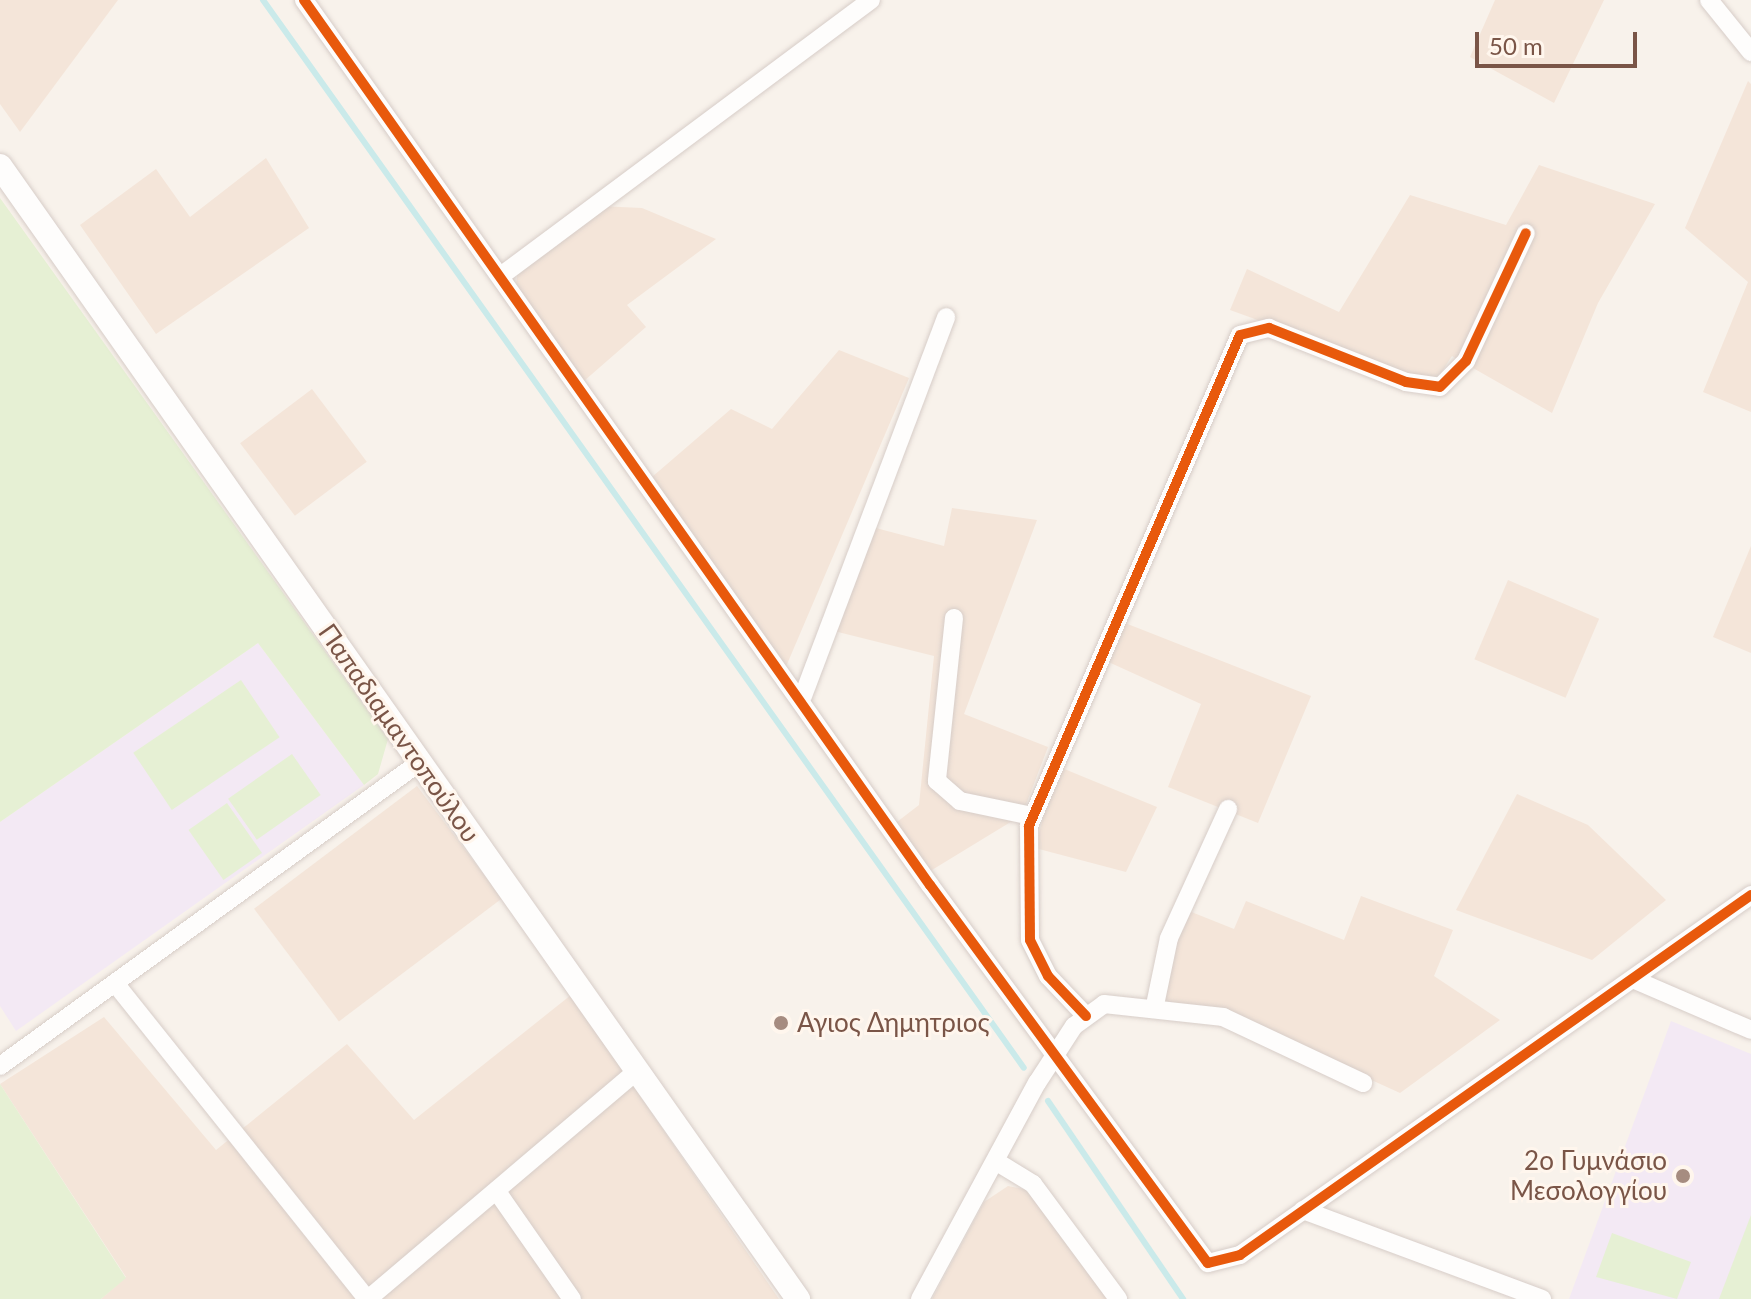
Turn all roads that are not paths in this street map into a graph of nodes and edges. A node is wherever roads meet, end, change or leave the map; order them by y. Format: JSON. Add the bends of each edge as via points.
{"nodes":[{"id":1,"x":304,"y":0,"type":"edge"},
{"id":2,"x":871,"y":0,"type":"edge"},
{"id":3,"x":1709,"y":0,"type":"edge"},
{"id":4,"x":1751,"y":52,"type":"edge"},
{"id":5,"x":0,"y":166,"type":"edge"},
{"id":6,"x":1526,"y":233,"type":"dead end"},
{"id":7,"x":502,"y":275,"type":"junction"},
{"id":8,"x":946,"y":317,"type":"dead end"},
{"id":9,"x":954,"y":618,"type":"dead end"},
{"id":10,"x":803,"y":696,"type":"junction"},
{"id":11,"x":420,"y":762,"type":"junction"},
{"id":12,"x":1228,"y":809,"type":"dead end"},
{"id":13,"x":1032,"y":816,"type":"junction"},
{"id":14,"x":1751,"y":895,"type":"edge"},
{"id":15,"x":1635,"y":980,"type":"junction"},
{"id":16,"x":118,"y":987,"type":"junction"},
{"id":17,"x":1155,"y":1005,"type":"junction"},
{"id":18,"x":1086,"y":1016,"type":"junction"},
{"id":19,"x":1751,"y":1030,"type":"edge"},
{"id":20,"x":1059,"y":1055,"type":"junction"},
{"id":21,"x":0,"y":1066,"type":"edge"},
{"id":22,"x":637,"y":1071,"type":"junction"},
{"id":23,"x":1363,"y":1083,"type":"dead end"},
{"id":24,"x":997,"y":1162,"type":"junction"},
{"id":25,"x":498,"y":1193,"type":"junction"},
{"id":26,"x":1303,"y":1210,"type":"junction"},
{"id":27,"x":367,"y":1299,"type":"edge"},
{"id":28,"x":572,"y":1299,"type":"edge"},
{"id":29,"x":798,"y":1299,"type":"edge"},
{"id":30,"x":920,"y":1299,"type":"edge"},
{"id":31,"x":1118,"y":1299,"type":"edge"},
{"id":32,"x":1542,"y":1299,"type":"edge"}],
"edges":[{"from":1,"to":7,"type":"street"},
{"from":2,"to":7,"type":"street"},
{"from":3,"to":4,"type":"street"},
{"from":5,"to":11,"type":"main road","name":"Παπαδιαμαντοπούλου"},
{"from":6,"to":13,"type":"street","via":[[1466,361],[1440,387],[1406,382],[1269,328],[1240,335]]},
{"from":7,"to":10,"type":"street"},
{"from":8,"to":10,"type":"street"},
{"from":9,"to":13,"type":"street","via":[[937,781],[960,801]]},
{"from":10,"to":20,"type":"street","via":[[930,885]]},
{"from":11,"to":16,"type":"street"},
{"from":11,"to":22,"type":"main road","name":"Παπαδιαμαντοπούλου"},
{"from":12,"to":17,"type":"street","via":[[1169,938]]},
{"from":13,"to":18,"type":"street","via":[[1025,878],[1030,940],[1048,976]]},
{"from":14,"to":15,"type":"street"},
{"from":15,"to":19,"type":"street"},
{"from":15,"to":26,"type":"street"},
{"from":16,"to":21,"type":"street"},
{"from":16,"to":27,"type":"street"},
{"from":17,"to":18,"type":"street","via":[[1110,1002]]},
{"from":17,"to":23,"type":"street","via":[[1236,1021]]},
{"from":18,"to":20,"type":"street"},
{"from":20,"to":24,"type":"street"},
{"from":20,"to":26,"type":"street","via":[[1208,1263],[1233,1259]]},
{"from":22,"to":25,"type":"street"},
{"from":22,"to":29,"type":"main road","name":"Παπαδιαμαντοπούλου"},
{"from":24,"to":30,"type":"street"},
{"from":24,"to":31,"type":"street","via":[[1033,1184]]},
{"from":25,"to":27,"type":"street"},
{"from":25,"to":28,"type":"street"},
{"from":26,"to":32,"type":"street"}]}
